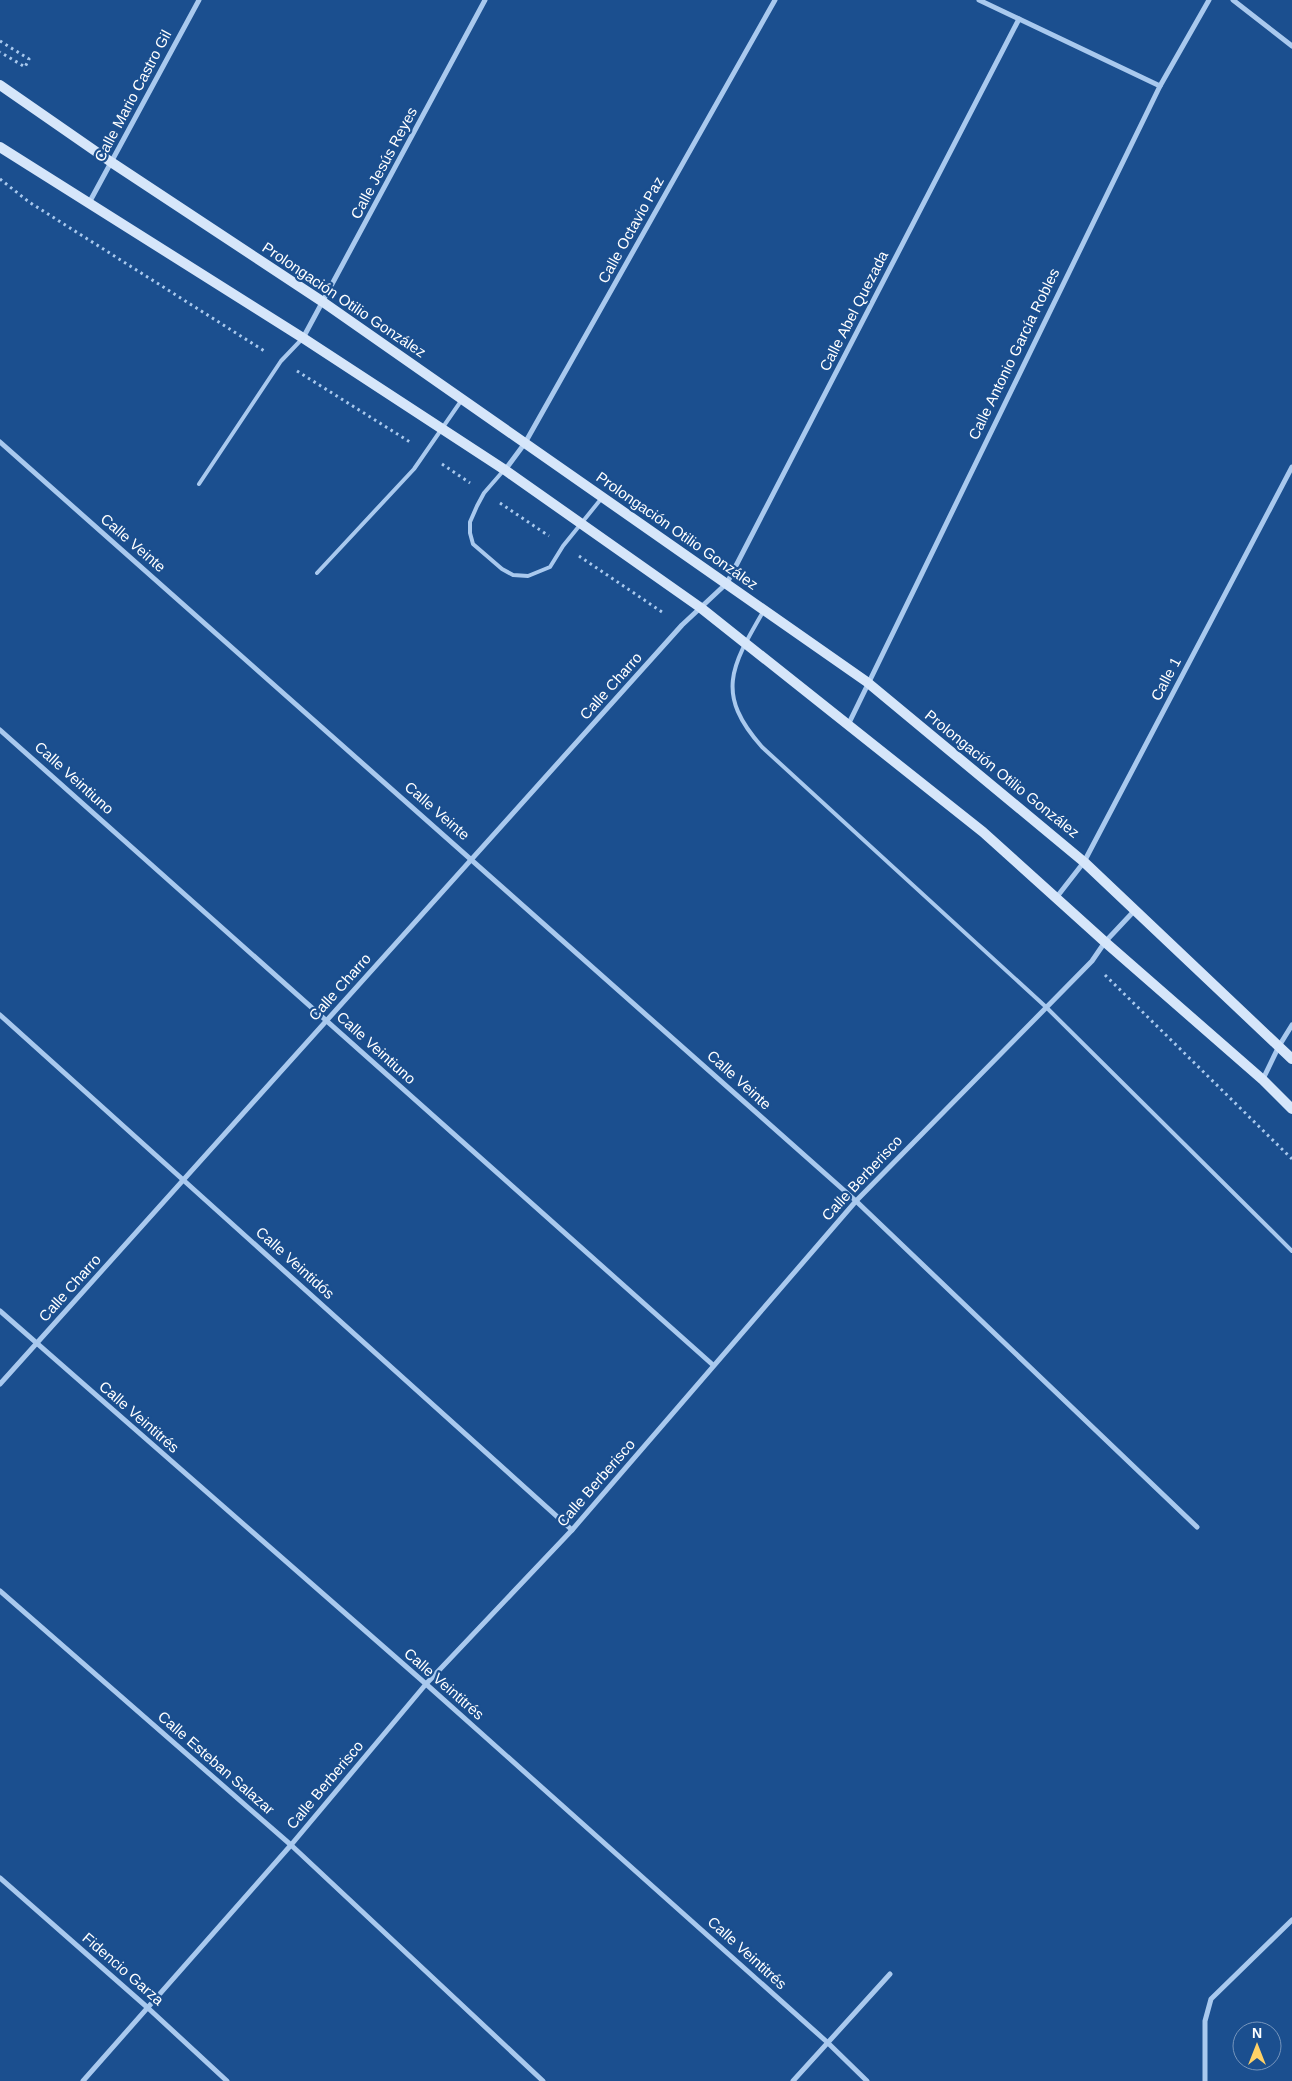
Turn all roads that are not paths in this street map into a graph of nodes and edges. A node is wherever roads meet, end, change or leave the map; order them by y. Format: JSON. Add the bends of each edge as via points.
{"nodes":[{"id":1,"x":199,"y":0,"type":"edge"},
{"id":2,"x":485,"y":0,"type":"edge"},
{"id":3,"x":775,"y":0,"type":"edge"},
{"id":4,"x":979,"y":0,"type":"edge"},
{"id":5,"x":1210,"y":0,"type":"edge"},
{"id":6,"x":1233,"y":0,"type":"edge"},
{"id":7,"x":1019,"y":19,"type":"junction"},
{"id":8,"x":1292,"y":46,"type":"edge"},
{"id":9,"x":0,"y":85,"type":"edge"},
{"id":10,"x":1160,"y":86,"type":"junction"},
{"id":11,"x":0,"y":146,"type":"edge"},
{"id":12,"x":111,"y":162,"type":"junction"},
{"id":13,"x":89,"y":203,"type":"junction"},
{"id":14,"x":324,"y":302,"type":"junction"},
{"id":15,"x":303,"y":338,"type":"junction"},
{"id":16,"x":462,"y":399,"type":"junction"},
{"id":17,"x":443,"y":429,"type":"junction"},
{"id":18,"x":0,"y":442,"type":"edge"},
{"id":19,"x":525,"y":443,"type":"junction"},
{"id":20,"x":1292,"y":467,"type":"edge"},
{"id":21,"x":504,"y":470,"type":"junction"},
{"id":22,"x":199,"y":484,"type":"dead end"},
{"id":23,"x":603,"y":497,"type":"junction"},
{"id":24,"x":582,"y":524,"type":"junction"},
{"id":25,"x":317,"y":573,"type":"dead end"},
{"id":26,"x":727,"y":583,"type":"junction"},
{"id":27,"x":701,"y":608,"type":"junction"},
{"id":28,"x":764,"y":610,"type":"junction"},
{"id":29,"x":745,"y":642,"type":"junction"},
{"id":30,"x":867,"y":682,"type":"junction"},
{"id":31,"x":849,"y":723,"type":"junction"},
{"id":32,"x":0,"y":730,"type":"edge"},
{"id":33,"x":471,"y":858,"type":"junction"},
{"id":34,"x":1084,"y":862,"type":"junction"},
{"id":35,"x":1056,"y":898,"type":"junction"},
{"id":36,"x":1135,"y":910,"type":"junction"},
{"id":37,"x":1105,"y":942,"type":"junction"},
{"id":38,"x":1046,"y":1007,"type":"junction"},
{"id":39,"x":0,"y":1015,"type":"edge"},
{"id":40,"x":328,"y":1021,"type":"junction"},
{"id":41,"x":1292,"y":1025,"type":"edge"},
{"id":42,"x":1279,"y":1046,"type":"junction"},
{"id":43,"x":1292,"y":1059,"type":"edge"},
{"id":44,"x":1263,"y":1080,"type":"junction"},
{"id":45,"x":1292,"y":1109,"type":"edge"},
{"id":46,"x":184,"y":1180,"type":"junction"},
{"id":47,"x":856,"y":1201,"type":"junction"},
{"id":48,"x":1292,"y":1251,"type":"edge"},
{"id":49,"x":0,"y":1311,"type":"edge"},
{"id":50,"x":37,"y":1344,"type":"junction"},
{"id":51,"x":713,"y":1365,"type":"junction"},
{"id":52,"x":0,"y":1384,"type":"edge"},
{"id":53,"x":1197,"y":1527,"type":"dead end"},
{"id":54,"x":572,"y":1530,"type":"junction"},
{"id":55,"x":0,"y":1591,"type":"edge"},
{"id":56,"x":426,"y":1684,"type":"junction"},
{"id":57,"x":291,"y":1845,"type":"junction"},
{"id":58,"x":0,"y":1878,"type":"edge"},
{"id":59,"x":1292,"y":1920,"type":"edge"},
{"id":60,"x":890,"y":1974,"type":"dead end"},
{"id":61,"x":148,"y":2008,"type":"junction"},
{"id":62,"x":828,"y":2042,"type":"junction"},
{"id":63,"x":83,"y":2081,"type":"edge"},
{"id":64,"x":227,"y":2081,"type":"edge"},
{"id":65,"x":543,"y":2081,"type":"edge"},
{"id":66,"x":793,"y":2081,"type":"edge"},
{"id":67,"x":867,"y":2081,"type":"edge"},
{"id":68,"x":1205,"y":2081,"type":"edge"}],
"edges":[{"from":1,"to":12,"type":"street","name":"Calle Mario Castro Gil"},
{"from":2,"to":14,"type":"street","name":"Calle Jesús Reyes"},
{"from":3,"to":19,"type":"street","name":"Calle Octavio Paz"},
{"from":4,"to":7,"type":"street"},
{"from":5,"to":10,"type":"street","name":"Calle Antonio García Robles"},
{"from":6,"to":8,"type":"street"},
{"from":7,"to":10,"type":"street"},
{"from":7,"to":26,"type":"street","name":"Calle Abel Quezada"},
{"from":9,"to":12,"type":"main road","name":"Prolongación Otilio González"},
{"from":10,"to":30,"type":"street","name":"Calle Antonio García Robles"},
{"from":11,"to":13,"type":"main road"},
{"from":12,"to":13,"type":"street","name":"Calle Mario Castro Gil"},
{"from":12,"to":14,"type":"main road","name":"Prolongación Otilio González"},
{"from":13,"to":15,"type":"main road"},
{"from":14,"to":15,"type":"street","name":"Calle Jesús Reyes"},
{"from":14,"to":16,"type":"main road","name":"Prolongación Otilio González"},
{"from":15,"to":17,"type":"main road"},
{"from":15,"to":22,"type":"lane","via":[[281,361]]},
{"from":16,"to":17,"type":"lane"},
{"from":16,"to":19,"type":"main road","name":"Prolongación Otilio González"},
{"from":17,"to":21,"type":"main road"},
{"from":17,"to":25,"type":"lane","via":[[414,469]]},
{"from":18,"to":33,"type":"street","name":"Calle Veinte"},
{"from":19,"to":21,"type":"street","name":"Calle Octavio Paz"},
{"from":19,"to":23,"type":"main road","name":"Prolongación Otilio González"},
{"from":20,"to":34,"type":"street","name":"Calle 1"},
{"from":21,"to":24,"type":"main road"},
{"from":21,"to":24,"type":"lane","via":[[484,493],[470,522],[473,544],[502,569],[513,575],[528,576],[550,567]]},
{"from":23,"to":24,"type":"lane"},
{"from":23,"to":26,"type":"main road","name":"Prolongación Otilio González"},
{"from":24,"to":27,"type":"main road"},
{"from":26,"to":27,"type":"street","name":"Calle Abel Quezada"},
{"from":26,"to":28,"type":"main road","name":"Prolongación Otilio González"},
{"from":27,"to":29,"type":"main road"},
{"from":27,"to":33,"type":"street","name":"Calle Charro"},
{"from":28,"to":29,"type":"lane"},
{"from":28,"to":30,"type":"main road","name":"Prolongación Otilio González"},
{"from":29,"to":31,"type":"main road"},
{"from":29,"to":38,"type":"lane","via":[[736,663],[732,693],[746,729]]},
{"from":30,"to":31,"type":"street","name":"Calle Antonio García Robles"},
{"from":30,"to":34,"type":"main road","name":"Prolongación Otilio González"},
{"from":31,"to":35,"type":"main road","via":[[983,832]]},
{"from":32,"to":40,"type":"street","name":"Calle Veintiuno"},
{"from":33,"to":40,"type":"street","name":"Calle Charro"},
{"from":33,"to":47,"type":"street","name":"Calle Veinte"},
{"from":34,"to":35,"type":"street","name":"Calle 1"},
{"from":34,"to":36,"type":"main road","name":"Prolongación Otilio González"},
{"from":35,"to":37,"type":"main road"},
{"from":36,"to":37,"type":"street","name":"Calle Berberisco"},
{"from":36,"to":42,"type":"main road","name":"Prolongación Otilio González"},
{"from":37,"to":38,"type":"street","name":"Calle Berberisco","via":[[1092,962]]},
{"from":37,"to":44,"type":"main road"},
{"from":38,"to":47,"type":"street","name":"Calle Berberisco"},
{"from":38,"to":48,"type":"lane"},
{"from":39,"to":46,"type":"street","name":"Calle Veintidós"},
{"from":40,"to":46,"type":"street","name":"Calle Charro"},
{"from":40,"to":51,"type":"street","name":"Calle Veintiuno"},
{"from":41,"to":42,"type":"street"},
{"from":42,"to":43,"type":"main road","name":"Prolongación Otilio González"},
{"from":42,"to":44,"type":"street"},
{"from":44,"to":45,"type":"main road"},
{"from":46,"to":50,"type":"street","name":"Calle Charro"},
{"from":46,"to":54,"type":"street","name":"Calle Veintidós"},
{"from":47,"to":51,"type":"street","name":"Calle Berberisco"},
{"from":47,"to":53,"type":"street","name":"Calle Veinte"},
{"from":49,"to":50,"type":"street","name":"Calle Veintitrés"},
{"from":50,"to":52,"type":"street","name":"Calle Charro"},
{"from":50,"to":56,"type":"street","name":"Calle Veintitrés"},
{"from":51,"to":54,"type":"street","name":"Calle Berberisco"},
{"from":54,"to":56,"type":"street","name":"Calle Berberisco"},
{"from":55,"to":57,"type":"street","name":"Calle Esteban Salazar"},
{"from":56,"to":57,"type":"street","name":"Calle Berberisco"},
{"from":56,"to":62,"type":"street","name":"Calle Veintitrés"},
{"from":57,"to":61,"type":"street","name":"Calle Berberisco"},
{"from":57,"to":65,"type":"street","name":"Calle Esteban Salazar"},
{"from":58,"to":61,"type":"street","name":"Fidencio Garza"},
{"from":59,"to":68,"type":"street","via":[[1211,1999],[1205,2021]]},
{"from":60,"to":62,"type":"street"},
{"from":61,"to":63,"type":"street","name":"Calle Berberisco"},
{"from":61,"to":64,"type":"street","name":"Fidencio Garza"},
{"from":62,"to":66,"type":"street"},
{"from":62,"to":67,"type":"street","name":"Calle Veintitrés"}]}
